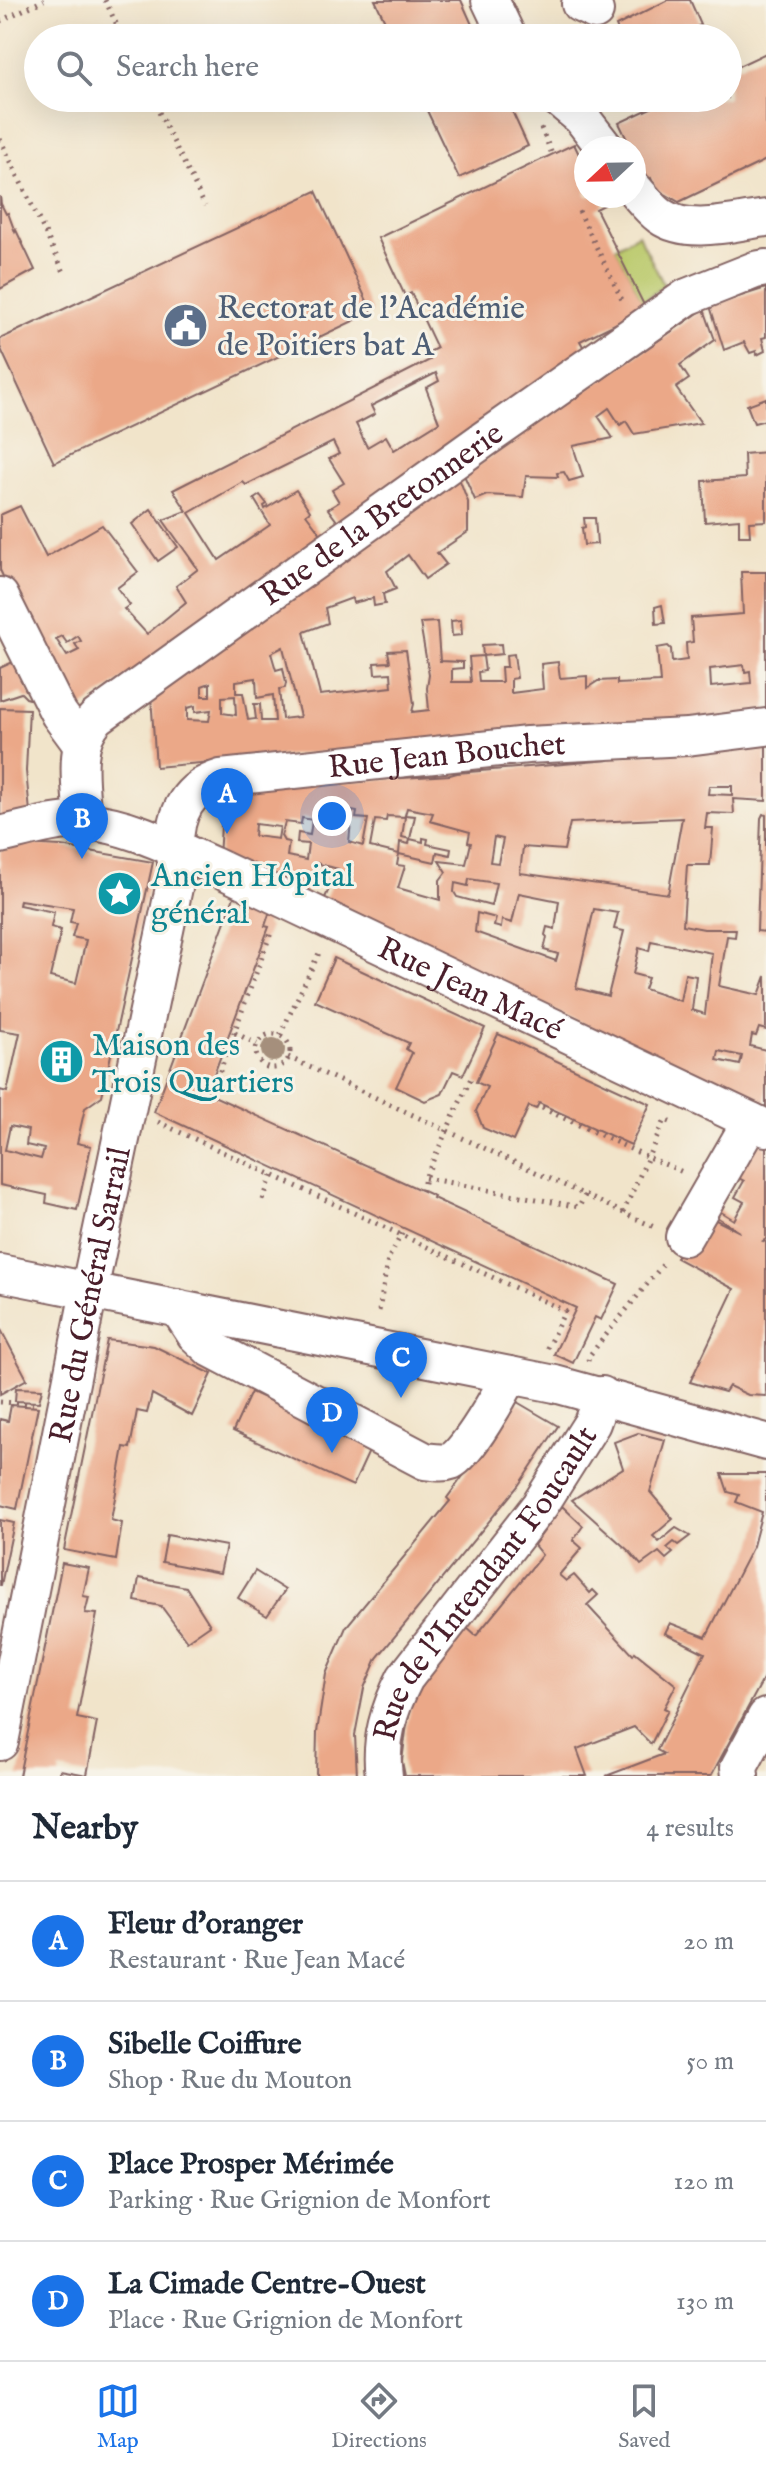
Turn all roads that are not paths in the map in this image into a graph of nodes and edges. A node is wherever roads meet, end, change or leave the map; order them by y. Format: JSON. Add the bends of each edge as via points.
{"nodes":[{"id":1,"x":490,"y":0,"type":"edge"},
{"id":2,"x":501,"y":24,"type":"edge"},
{"id":3,"x":575,"y":112,"type":"edge"},
{"id":4,"x":596,"y":136,"type":"edge"},
{"id":5,"x":646,"y":201,"type":"edge"},
{"id":6,"x":766,"y":218,"type":"edge"},
{"id":7,"x":766,"y":268,"type":"edge"},
{"id":8,"x":0,"y":596,"type":"edge"},
{"id":9,"x":766,"y":727,"type":"edge"},
{"id":10,"x":81,"y":744,"type":"junction"},
{"id":11,"x":83,"y":821,"type":"junction"},
{"id":12,"x":0,"y":835,"type":"edge"},
{"id":13,"x":174,"y":848,"type":"junction"},
{"id":14,"x":758,"y":1125,"type":"edge"},
{"id":15,"x":673,"y":1234,"type":"road end"},
{"id":16,"x":0,"y":1273,"type":"edge"},
{"id":17,"x":89,"y":1291,"type":"junction"},
{"id":18,"x":178,"y":1308,"type":"junction"},
{"id":19,"x":510,"y":1375,"type":"junction"},
{"id":20,"x":602,"y":1395,"type":"junction"},
{"id":21,"x":766,"y":1442,"type":"edge"},
{"id":22,"x":766,"y":1717,"type":"edge"},
{"id":23,"x":0,"y":1742,"type":"edge"},
{"id":24,"x":384,"y":1776,"type":"edge"},
{"id":25,"x":740,"y":1776,"type":"edge"}],
"edges":[{"from":1,"to":2,"type":"street"},
{"from":3,"to":4,"type":"street"},
{"from":5,"to":6,"type":"street","via":[[674,223],[702,226]]},
{"from":7,"to":10,"type":"street","name":"Rue de la Bretonnerie","via":[[687,297],[97,717]]},
{"from":8,"to":10,"type":"street","via":[[59,714]]},
{"from":9,"to":13,"type":"street","name":"Rue Jean Bouchet","via":[[687,737],[527,745],[221,778],[191,794],[178,821]]},
{"from":10,"to":11,"type":"street"},
{"from":11,"to":12,"type":"street","name":"Rue Jean Macé"},
{"from":11,"to":13,"type":"street","name":"Rue Jean Macé","via":[[123,828]]},
{"from":13,"to":14,"type":"street","name":"Rue Jean Macé"},
{"from":13,"to":17,"type":"street","name":"Rue du Général Sarrail","via":[[176,878]]},
{"from":14,"to":15,"type":"street"},
{"from":16,"to":17,"type":"street"},
{"from":17,"to":18,"type":"street"},
{"from":17,"to":23,"type":"street","name":"Rue du Général Sarrail"},
{"from":18,"to":19,"type":"street"},
{"from":18,"to":19,"type":"street","via":[[210,1348],[425,1461],[452,1460],[463,1451]]},
{"from":19,"to":20,"type":"street"},
{"from":20,"to":21,"type":"street"},
{"from":20,"to":24,"type":"street","name":"Rue de l'Intendant Foucault","via":[[592,1423],[540,1505],[405,1678],[386,1725]]},
{"from":22,"to":25,"type":"street","via":[[739,1767]]}]}
